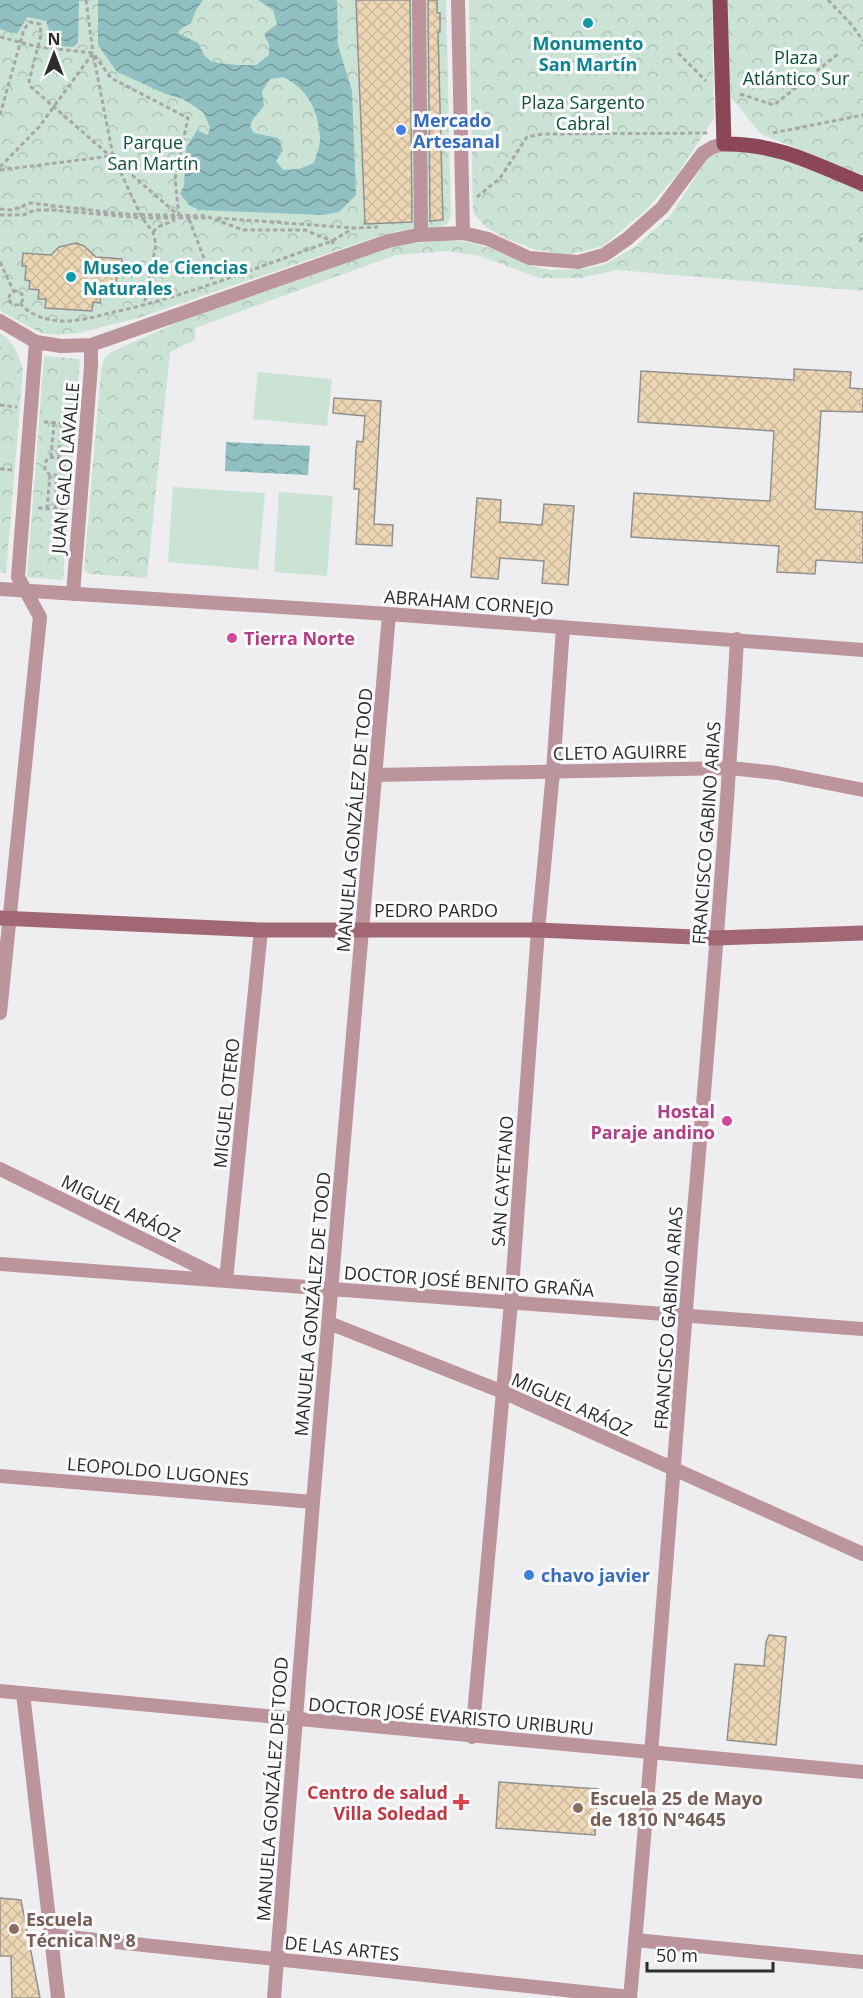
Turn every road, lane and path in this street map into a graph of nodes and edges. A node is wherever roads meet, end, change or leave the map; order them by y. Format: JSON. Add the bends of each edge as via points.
{"nodes":[{"id":1,"x":419,"y":0,"type":"edge"},
{"id":2,"x":458,"y":0,"type":"edge"},
{"id":3,"x":720,"y":0,"type":"edge"},
{"id":4,"x":828,"y":0,"type":"edge"},
{"id":5,"x":86,"y":2,"type":"edge"},
{"id":6,"x":0,"y":36,"type":"edge"},
{"id":7,"x":20,"y":41,"type":"junction"},
{"id":8,"x":863,"y":41,"type":"edge"},
{"id":9,"x":38,"y":47,"type":"junction"},
{"id":10,"x":93,"y":53,"type":"junction"},
{"id":11,"x":678,"y":53,"type":"dead end"},
{"id":12,"x":838,"y":54,"type":"dead end"},
{"id":13,"x":722,"y":84,"type":"junction"},
{"id":14,"x":740,"y":94,"type":"dead end"},
{"id":15,"x":54,"y":106,"type":"junction"},
{"id":16,"x":0,"y":115,"type":"edge"},
{"id":17,"x":724,"y":144,"type":"junction"},
{"id":18,"x":113,"y":156,"type":"junction"},
{"id":19,"x":0,"y":169,"type":"edge"},
{"id":20,"x":863,"y":184,"type":"edge"},
{"id":21,"x":0,"y":215,"type":"edge"},
{"id":22,"x":178,"y":217,"type":"junction"},
{"id":23,"x":142,"y":218,"type":"junction"},
{"id":24,"x":189,"y":219,"type":"junction"},
{"id":25,"x":153,"y":232,"type":"junction"},
{"id":26,"x":463,"y":233,"type":"junction"},
{"id":27,"x":863,"y":234,"type":"edge"},
{"id":28,"x":421,"y":235,"type":"junction"},
{"id":29,"x":860,"y":242,"type":"dead end"},
{"id":30,"x":0,"y":262,"type":"edge"},
{"id":31,"x":213,"y":282,"type":"junction"},
{"id":32,"x":14,"y":292,"type":"junction"},
{"id":33,"x":20,"y":303,"type":"junction"},
{"id":34,"x":144,"y":305,"type":"junction"},
{"id":35,"x":0,"y":321,"type":"edge"},
{"id":36,"x":36,"y":342,"type":"junction"},
{"id":37,"x":91,"y":345,"type":"junction"},
{"id":38,"x":42,"y":422,"type":"dead end"},
{"id":39,"x":54,"y":423,"type":"junction"},
{"id":40,"x":61,"y":423,"type":"junction"},
{"id":41,"x":72,"y":424,"type":"dead end"},
{"id":42,"x":51,"y":457,"type":"junction"},
{"id":43,"x":59,"y":458,"type":"junction"},
{"id":44,"x":63,"y":466,"type":"junction"},
{"id":45,"x":69,"y":467,"type":"dead end"},
{"id":46,"x":50,"y":475,"type":"junction"},
{"id":47,"x":57,"y":475,"type":"junction"},
{"id":48,"x":36,"y":508,"type":"dead end"},
{"id":49,"x":47,"y":509,"type":"junction"},
{"id":50,"x":55,"y":509,"type":"junction"},
{"id":51,"x":66,"y":510,"type":"dead end"},
{"id":52,"x":0,"y":589,"type":"edge"},
{"id":53,"x":25,"y":591,"type":"junction"},
{"id":54,"x":73,"y":594,"type":"junction"},
{"id":55,"x":389,"y":614,"type":"junction"},
{"id":56,"x":563,"y":627,"type":"junction"},
{"id":57,"x":737,"y":639,"type":"junction"},
{"id":58,"x":863,"y":650,"type":"edge"},
{"id":59,"x":730,"y":768,"type":"junction"},
{"id":60,"x":553,"y":771,"type":"junction"},
{"id":61,"x":375,"y":776,"type":"junction"},
{"id":62,"x":863,"y":790,"type":"edge"},
{"id":63,"x":4,"y":918,"type":"edge"},
{"id":64,"x":363,"y":928,"type":"junction"},
{"id":65,"x":261,"y":930,"type":"junction"},
{"id":66,"x":538,"y":930,"type":"junction"},
{"id":67,"x":863,"y":933,"type":"edge"},
{"id":68,"x":716,"y":938,"type":"junction"},
{"id":69,"x":0,"y":1013,"type":"edge"},
{"id":70,"x":0,"y":1169,"type":"edge"},
{"id":71,"x":0,"y":1264,"type":"edge"},
{"id":72,"x":226,"y":1280,"type":"junction"},
{"id":73,"x":332,"y":1289,"type":"junction"},
{"id":74,"x":511,"y":1302,"type":"junction"},
{"id":75,"x":686,"y":1316,"type":"junction"},
{"id":76,"x":329,"y":1323,"type":"junction"},
{"id":77,"x":863,"y":1329,"type":"edge"},
{"id":78,"x":503,"y":1392,"type":"junction"},
{"id":79,"x":675,"y":1470,"type":"junction"},
{"id":80,"x":0,"y":1476,"type":"edge"},
{"id":81,"x":313,"y":1502,"type":"junction"},
{"id":82,"x":863,"y":1554,"type":"edge"},
{"id":83,"x":0,"y":1691,"type":"edge"},
{"id":84,"x":23,"y":1693,"type":"junction"},
{"id":85,"x":295,"y":1720,"type":"junction"},
{"id":86,"x":472,"y":1737,"type":"junction"},
{"id":87,"x":652,"y":1753,"type":"junction"},
{"id":88,"x":863,"y":1772,"type":"edge"},
{"id":89,"x":50,"y":1935,"type":"junction"},
{"id":90,"x":635,"y":1940,"type":"junction"},
{"id":91,"x":278,"y":1959,"type":"junction"},
{"id":92,"x":863,"y":1962,"type":"edge"},
{"id":93,"x":58,"y":1998,"type":"edge"},
{"id":94,"x":274,"y":1998,"type":"edge"},
{"id":95,"x":630,"y":1998,"type":"edge"}],
"edges":[{"from":1,"to":28,"type":"street"},
{"from":2,"to":26,"type":"street"},
{"from":3,"to":13,"type":"main road"},
{"from":4,"to":8,"type":"path"},
{"from":5,"to":10,"type":"path"},
{"from":6,"to":7,"type":"path"},
{"from":7,"to":9,"type":"path"},
{"from":7,"to":9,"type":"path","via":[[30,21],[40,24]]},
{"from":7,"to":16,"type":"path"},
{"from":9,"to":10,"type":"path"},
{"from":9,"to":15,"type":"path","via":[[29,81]]},
{"from":10,"to":15,"type":"path"},
{"from":10,"to":18,"type":"path"},
{"from":10,"to":22,"type":"path","via":[[111,78],[188,118],[175,179]]},
{"from":11,"to":13,"type":"path","via":[[710,84]]},
{"from":12,"to":14,"type":"path","via":[[774,105]]},
{"from":13,"to":17,"type":"main road"},
{"from":15,"to":18,"type":"path"},
{"from":15,"to":19,"type":"path"},
{"from":17,"to":20,"type":"main road","via":[[775,149]]},
{"from":17,"to":26,"type":"street","via":[[703,153],[662,208],[604,255],[578,262],[529,258],[488,239]]},
{"from":18,"to":19,"type":"path"},
{"from":18,"to":22,"type":"path"},
{"from":18,"to":23,"type":"path"},
{"from":21,"to":23,"type":"path","via":[[52,210]]},
{"from":22,"to":23,"type":"path"},
{"from":22,"to":24,"type":"path"},
{"from":22,"to":25,"type":"path"},
{"from":23,"to":25,"type":"path"},
{"from":24,"to":31,"type":"path"},
{"from":24,"to":31,"type":"path","via":[[354,228],[332,241]]},
{"from":25,"to":34,"type":"path","via":[[156,245]]},
{"from":26,"to":28,"type":"street"},
{"from":27,"to":29,"type":"path"},
{"from":28,"to":37,"type":"street","via":[[387,241]]},
{"from":30,"to":32,"type":"path"},
{"from":31,"to":34,"type":"path"},
{"from":32,"to":33,"type":"path","via":[[21,294]]},
{"from":32,"to":33,"type":"path","via":[[11,302]]},
{"from":33,"to":34,"type":"path","via":[[44,319],[60,321]]},
{"from":35,"to":36,"type":"street"},
{"from":36,"to":37,"type":"street"},
{"from":36,"to":53,"type":"street","via":[[18,577]]},
{"from":37,"to":54,"type":"street","name":"JUAN GALO LAVALLE"},
{"from":38,"to":39,"type":"path"},
{"from":39,"to":40,"type":"path"},
{"from":39,"to":42,"type":"path"},
{"from":40,"to":41,"type":"path"},
{"from":40,"to":43,"type":"path"},
{"from":42,"to":43,"type":"path"},
{"from":42,"to":46,"type":"path","via":[[45,465]]},
{"from":43,"to":44,"type":"path"},
{"from":44,"to":45,"type":"path"},
{"from":44,"to":47,"type":"path"},
{"from":46,"to":47,"type":"path"},
{"from":46,"to":49,"type":"path"},
{"from":47,"to":50,"type":"path"},
{"from":48,"to":49,"type":"path"},
{"from":49,"to":50,"type":"path"},
{"from":50,"to":51,"type":"path"},
{"from":52,"to":53,"type":"street","name":"ABRAHAM CORNEJO"},
{"from":53,"to":54,"type":"street","name":"ABRAHAM CORNEJO"},
{"from":53,"to":63,"type":"street","via":[[40,617]]},
{"from":54,"to":55,"type":"street","name":"ABRAHAM CORNEJO"},
{"from":55,"to":56,"type":"street","name":"ABRAHAM CORNEJO"},
{"from":55,"to":61,"type":"street","name":"MANUELA GONZÁLEZ DE TOOD"},
{"from":56,"to":57,"type":"street","name":"ABRAHAM CORNEJO"},
{"from":56,"to":60,"type":"street","name":"SAN CAYETANO"},
{"from":57,"to":58,"type":"street","name":"ABRAHAM CORNEJO"},
{"from":57,"to":59,"type":"street","name":"FRANCISCO GABINO ARIAS"},
{"from":59,"to":60,"type":"street","name":"CLETO AGUIRRE"},
{"from":59,"to":62,"type":"street","name":"CLETO AGUIRRE"},
{"from":59,"to":68,"type":"street","name":"FRANCISCO GABINO ARIAS"},
{"from":60,"to":61,"type":"street","name":"CLETO AGUIRRE"},
{"from":60,"to":66,"type":"street","name":"SAN CAYETANO"},
{"from":61,"to":64,"type":"street","name":"MANUELA GONZÁLEZ DE TOOD"},
{"from":63,"to":65,"type":"street","name":"PEDRO PARDO"},
{"from":63,"to":69,"type":"street"},
{"from":64,"to":65,"type":"street","name":"PEDRO PARDO"},
{"from":64,"to":66,"type":"street","name":"PEDRO PARDO"},
{"from":64,"to":73,"type":"street","name":"MANUELA GONZÁLEZ DE TOOD"},
{"from":65,"to":72,"type":"street","name":"MIGUEL OTERO"},
{"from":66,"to":68,"type":"street","name":"PEDRO PARDO"},
{"from":66,"to":74,"type":"street","name":"SAN CAYETANO"},
{"from":67,"to":68,"type":"street","name":"PEDRO PARDO"},
{"from":68,"to":75,"type":"street","name":"FRANCISCO GABINO ARIAS"},
{"from":70,"to":72,"type":"street","name":"MIGUEL ARÁOZ"},
{"from":71,"to":72,"type":"street","name":"DOCTOR JOSÉ BENITO GRAÑA"},
{"from":72,"to":73,"type":"street","name":"DOCTOR JOSÉ BENITO GRAÑA"},
{"from":73,"to":74,"type":"street","name":"DOCTOR JOSÉ BENITO GRAÑA"},
{"from":73,"to":76,"type":"street","name":"MANUELA GONZÁLEZ DE TOOD"},
{"from":74,"to":75,"type":"street","name":"DOCTOR JOSÉ BENITO GRAÑA"},
{"from":74,"to":78,"type":"street","name":"SAN CAYETANO"},
{"from":75,"to":77,"type":"street","name":"DOCTOR JOSÉ BENITO GRAÑA"},
{"from":75,"to":79,"type":"street","name":"FRANCISCO GABINO ARIAS"},
{"from":76,"to":78,"type":"street","name":"MIGUEL ARÁOZ"},
{"from":76,"to":81,"type":"street","name":"MANUELA GONZÁLEZ DE TOOD"},
{"from":78,"to":79,"type":"street","name":"MIGUEL ARÁOZ"},
{"from":78,"to":86,"type":"street","name":"SAN CAYETANO"},
{"from":79,"to":82,"type":"street","name":"MIGUEL ARÁOZ"},
{"from":79,"to":87,"type":"street","name":"FRANCISCO GABINO ARIAS"},
{"from":80,"to":81,"type":"street","name":"LEOPOLDO LUGONES"},
{"from":81,"to":85,"type":"street","name":"MANUELA GONZÁLEZ DE TOOD"},
{"from":83,"to":84,"type":"street","name":"DOCTOR JOSÉ EVARISTO URIBURU"},
{"from":84,"to":85,"type":"street","name":"DOCTOR JOSÉ EVARISTO URIBURU"},
{"from":84,"to":89,"type":"street"},
{"from":85,"to":86,"type":"street","name":"DOCTOR JOSÉ EVARISTO URIBURU"},
{"from":85,"to":91,"type":"street","name":"MANUELA GONZÁLEZ DE TOOD"},
{"from":86,"to":87,"type":"street","name":"DOCTOR JOSÉ EVARISTO URIBURU"},
{"from":87,"to":88,"type":"street","name":"DOCTOR JOSÉ EVARISTO URIBURU"},
{"from":87,"to":90,"type":"street","name":"FRANCISCO GABINO ARIAS"},
{"from":89,"to":91,"type":"street","name":"DE LAS ARTES"},
{"from":89,"to":93,"type":"street"},
{"from":90,"to":92,"type":"street"},
{"from":90,"to":95,"type":"street","name":"FRANCISCO GABINO ARIAS"},
{"from":91,"to":94,"type":"street","name":"MANUELA GONZÁLEZ DE TOOD"},
{"from":91,"to":95,"type":"street","name":"DE LAS ARTES"}]}
